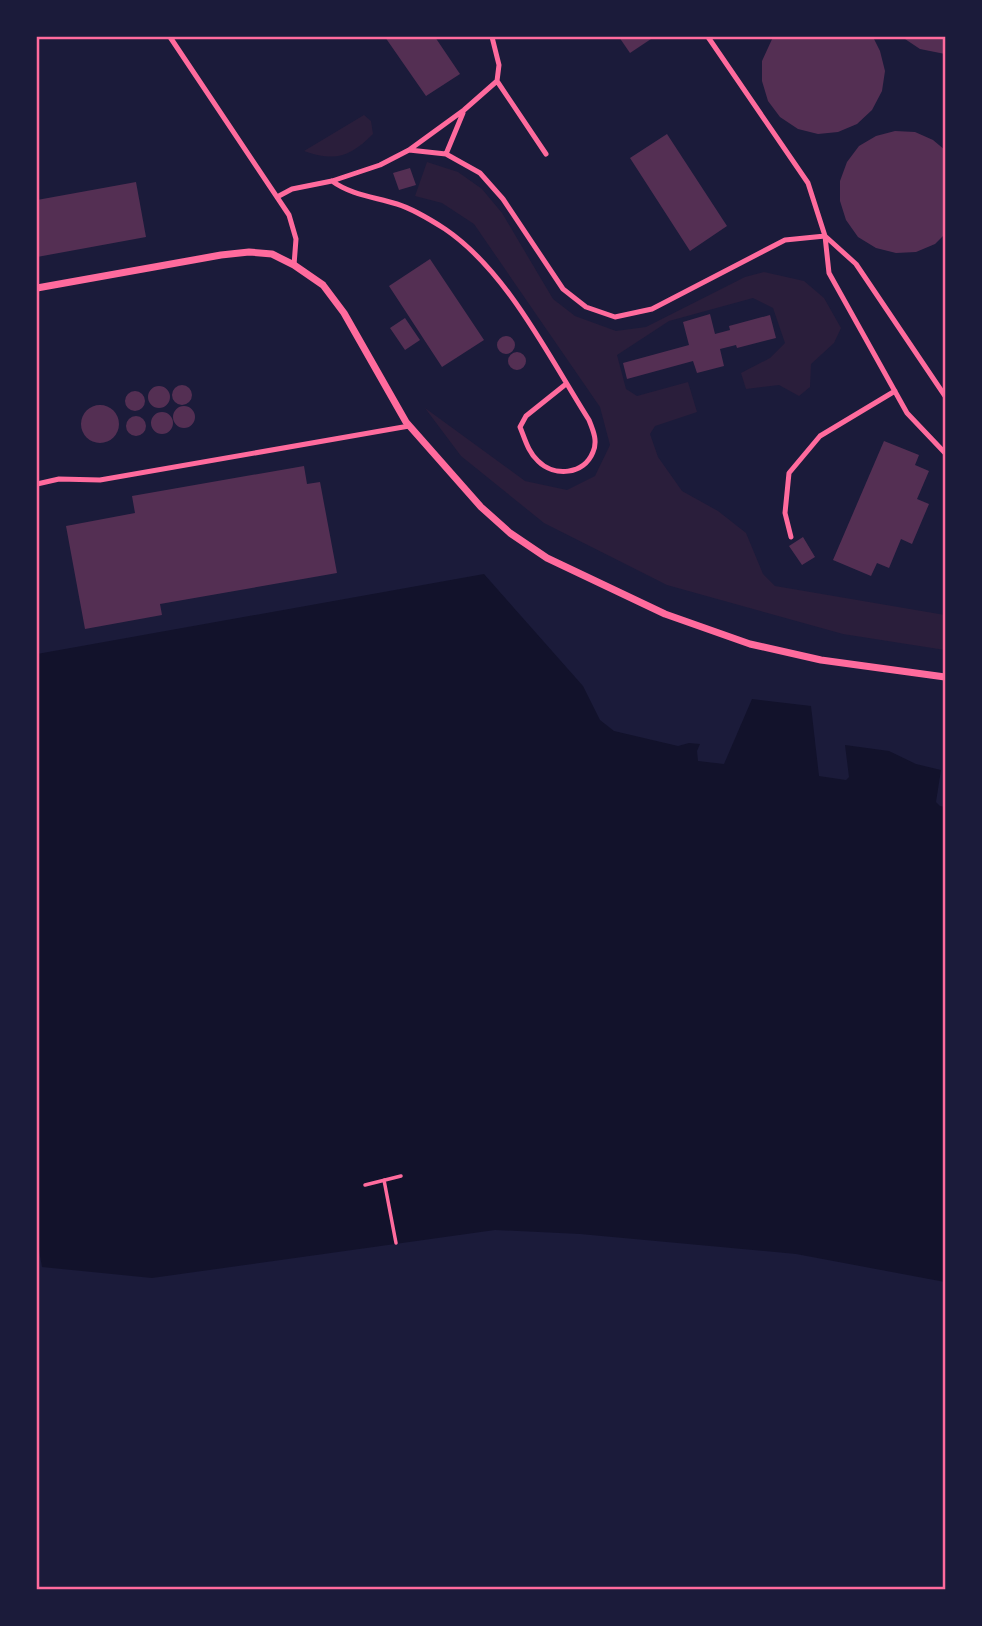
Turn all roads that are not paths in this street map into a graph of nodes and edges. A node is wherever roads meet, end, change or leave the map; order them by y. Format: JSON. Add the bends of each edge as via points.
{"nodes":[{"id":1,"x":170,"y":37,"type":"edge"},
{"id":2,"x":492,"y":37,"type":"edge"},
{"id":3,"x":708,"y":37,"type":"edge"},
{"id":4,"x":497,"y":81,"type":"junction"},
{"id":5,"x":464,"y":110,"type":"junction"},
{"id":6,"x":409,"y":150,"type":"junction"},
{"id":7,"x":446,"y":154,"type":"junction"},
{"id":8,"x":546,"y":154,"type":"dead end"},
{"id":9,"x":332,"y":181,"type":"junction"},
{"id":10,"x":277,"y":197,"type":"junction"},
{"id":11,"x":825,"y":236,"type":"junction"},
{"id":12,"x":295,"y":265,"type":"junction"},
{"id":13,"x":37,"y":288,"type":"edge"},
{"id":14,"x":566,"y":384,"type":"junction"},
{"id":15,"x":895,"y":391,"type":"junction"},
{"id":16,"x":945,"y":397,"type":"edge"},
{"id":17,"x":410,"y":426,"type":"junction"},
{"id":18,"x":945,"y":453,"type":"edge"},
{"id":19,"x":37,"y":484,"type":"edge"},
{"id":20,"x":791,"y":537,"type":"dead end"},
{"id":21,"x":945,"y":677,"type":"edge"}],
"edges":[{"from":1,"to":10,"type":"lane"},
{"from":2,"to":4,"type":"lane","via":[[499,65]]},
{"from":3,"to":11,"type":"lane","via":[[808,183]]},
{"from":4,"to":5,"type":"lane"},
{"from":4,"to":8,"type":"lane"},
{"from":5,"to":6,"type":"lane"},
{"from":5,"to":7,"type":"lane"},
{"from":6,"to":7,"type":"lane"},
{"from":6,"to":9,"type":"lane"},
{"from":7,"to":11,"type":"lane","via":[[480,173],[496,191],[563,289],[586,307],[615,317],[652,309],[785,240]]},
{"from":9,"to":10,"type":"lane"},
{"from":9,"to":14,"type":"lane","via":[[342,189],[401,205],[444,228],[478,255],[504,286]]},
{"from":10,"to":12,"type":"lane","via":[[289,215],[296,239]]},
{"from":11,"to":15,"type":"lane","via":[[829,273]]},
{"from":11,"to":16,"type":"lane","via":[[856,264]]},
{"from":12,"to":13,"type":"street","via":[[272,254],[249,252]]},
{"from":12,"to":17,"type":"street","via":[[323,285],[344,313]]},
{"from":14,"to":14,"type":"lane","via":[[595,438],[593,453],[568,473],[538,462],[520,427],[526,416]]},
{"from":15,"to":18,"type":"lane","via":[[907,413]]},
{"from":15,"to":20,"type":"lane","via":[[820,436],[789,473],[785,513]]},
{"from":17,"to":19,"type":"lane","via":[[100,480],[59,479]]},
{"from":17,"to":21,"type":"street","via":[[510,533],[547,558],[665,614],[750,644],[821,660]]}]}
